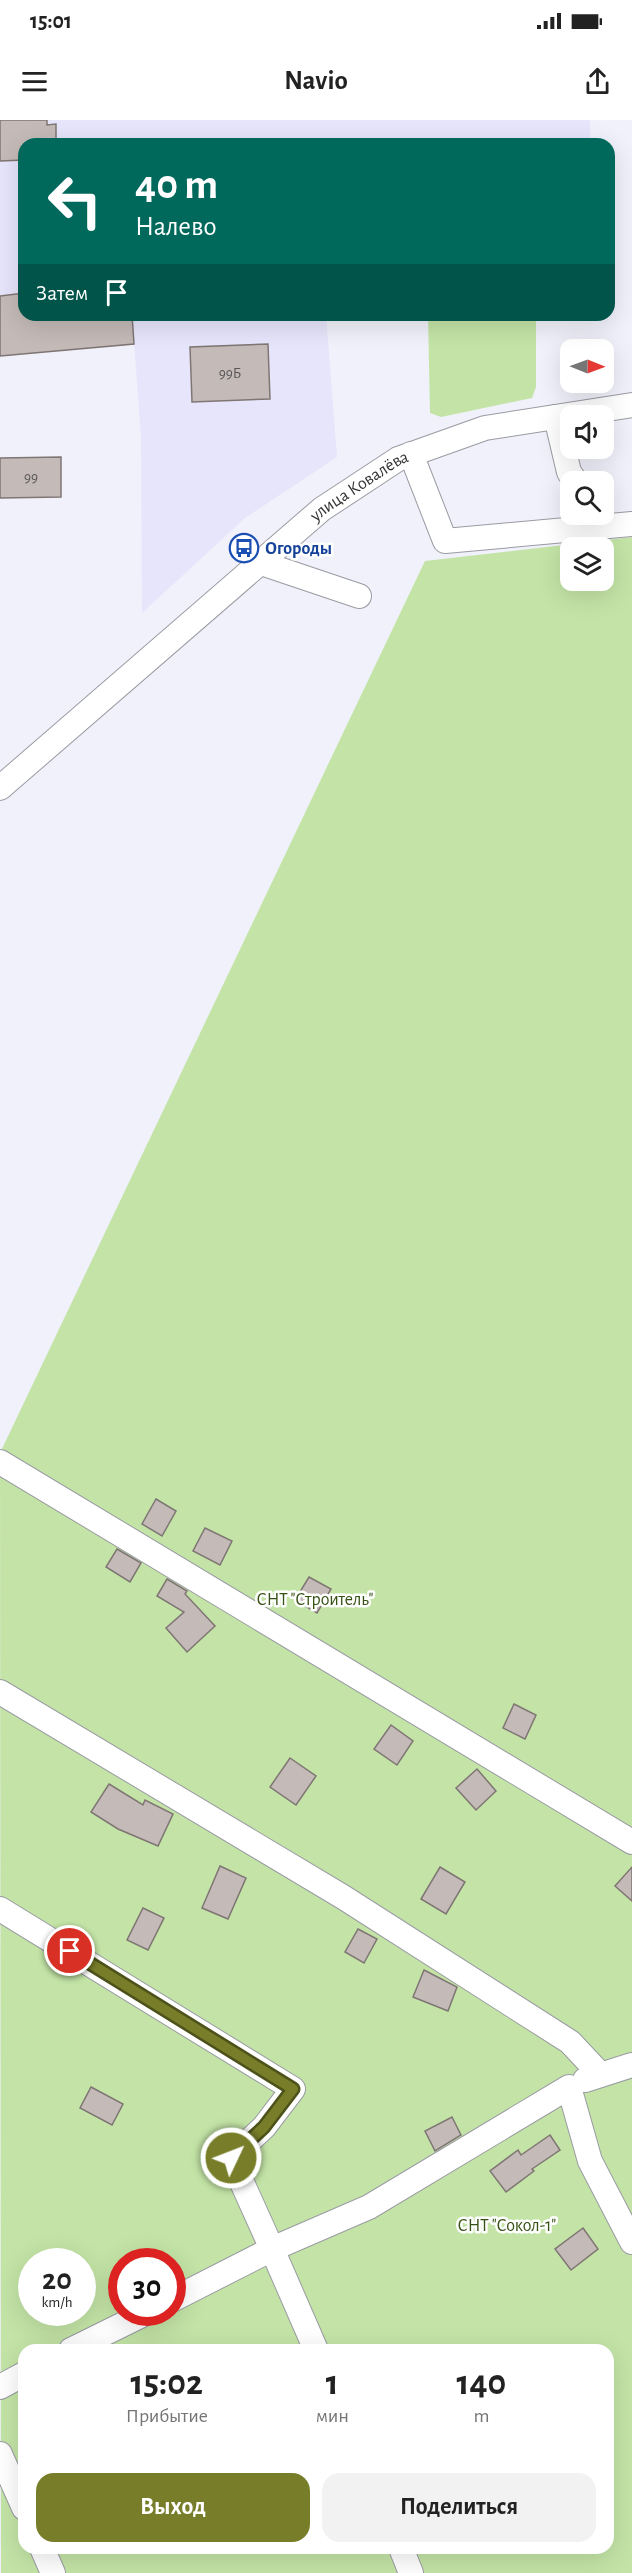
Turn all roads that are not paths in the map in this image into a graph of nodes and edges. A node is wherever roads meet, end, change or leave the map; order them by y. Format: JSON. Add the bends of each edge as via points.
{"nodes":[{"id":1,"x":632,"y":405,"type":"edge"},
{"id":2,"x":556,"y":417,"type":"junction"},
{"id":3,"x":411,"y":454,"type":"junction"},
{"id":4,"x":569,"y":471,"type":"edge"},
{"id":5,"x":614,"y":522,"type":"edge"},
{"id":6,"x":587,"y":525,"type":"edge"},
{"id":7,"x":632,"y":541,"type":"edge"},
{"id":8,"x":261,"y":563,"type":"junction"},
{"id":9,"x":359,"y":596,"type":"dead end"},
{"id":10,"x":0,"y":788,"type":"edge"},
{"id":11,"x":0,"y":1462,"type":"edge"},
{"id":12,"x":0,"y":1692,"type":"edge"},
{"id":13,"x":632,"y":1842,"type":"edge"},
{"id":14,"x":0,"y":1909,"type":"edge"},
{"id":15,"x":632,"y":2065,"type":"edge"},
{"id":16,"x":599,"y":2073,"type":"junction"},
{"id":17,"x":569,"y":2087,"type":"junction"},
{"id":18,"x":632,"y":2242,"type":"edge"},
{"id":19,"x":272,"y":2249,"type":"junction"},
{"id":20,"x":186,"y":2293,"type":"edge"},
{"id":21,"x":120,"y":2326,"type":"edge"},
{"id":22,"x":83,"y":2344,"type":"edge"},
{"id":23,"x":313,"y":2344,"type":"edge"},
{"id":24,"x":18,"y":2377,"type":"edge"},
{"id":25,"x":0,"y":2386,"type":"edge"},
{"id":26,"x":0,"y":2454,"type":"edge"},
{"id":27,"x":18,"y":2494,"type":"edge"},
{"id":28,"x":45,"y":2554,"type":"edge"},
{"id":29,"x":403,"y":2554,"type":"edge"},
{"id":30,"x":53,"y":2573,"type":"edge"},
{"id":31,"x":411,"y":2573,"type":"edge"}],
"edges":[{"from":1,"to":2,"type":"street","name":"улица Ковалёва"},
{"from":2,"to":3,"type":"street","name":"улица Ковалёва","via":[[485,428]]},
{"from":2,"to":4,"type":"street"},
{"from":3,"to":6,"type":"street","via":[[445,541]]},
{"from":3,"to":8,"type":"street","name":"улица Ковалёва","via":[[322,509]]},
{"from":5,"to":7,"type":"street"},
{"from":8,"to":9,"type":"street"},
{"from":8,"to":10,"type":"street","name":"улица Ковалёва"},
{"from":11,"to":13,"type":"street"},
{"from":12,"to":16,"type":"street","via":[[343,1898],[570,2042]]},
{"from":14,"to":19,"type":"street","via":[[293,2089],[264,2127],[231,2158]]},
{"from":15,"to":16,"type":"street"},
{"from":16,"to":17,"type":"street"},
{"from":17,"to":18,"type":"street","via":[[590,2161]]},
{"from":17,"to":19,"type":"street","via":[[369,2207]]},
{"from":19,"to":20,"type":"street"},
{"from":19,"to":23,"type":"street"},
{"from":21,"to":22,"type":"street"},
{"from":24,"to":25,"type":"street"},
{"from":26,"to":27,"type":"street"},
{"from":28,"to":30,"type":"street"},
{"from":29,"to":31,"type":"street"}]}
